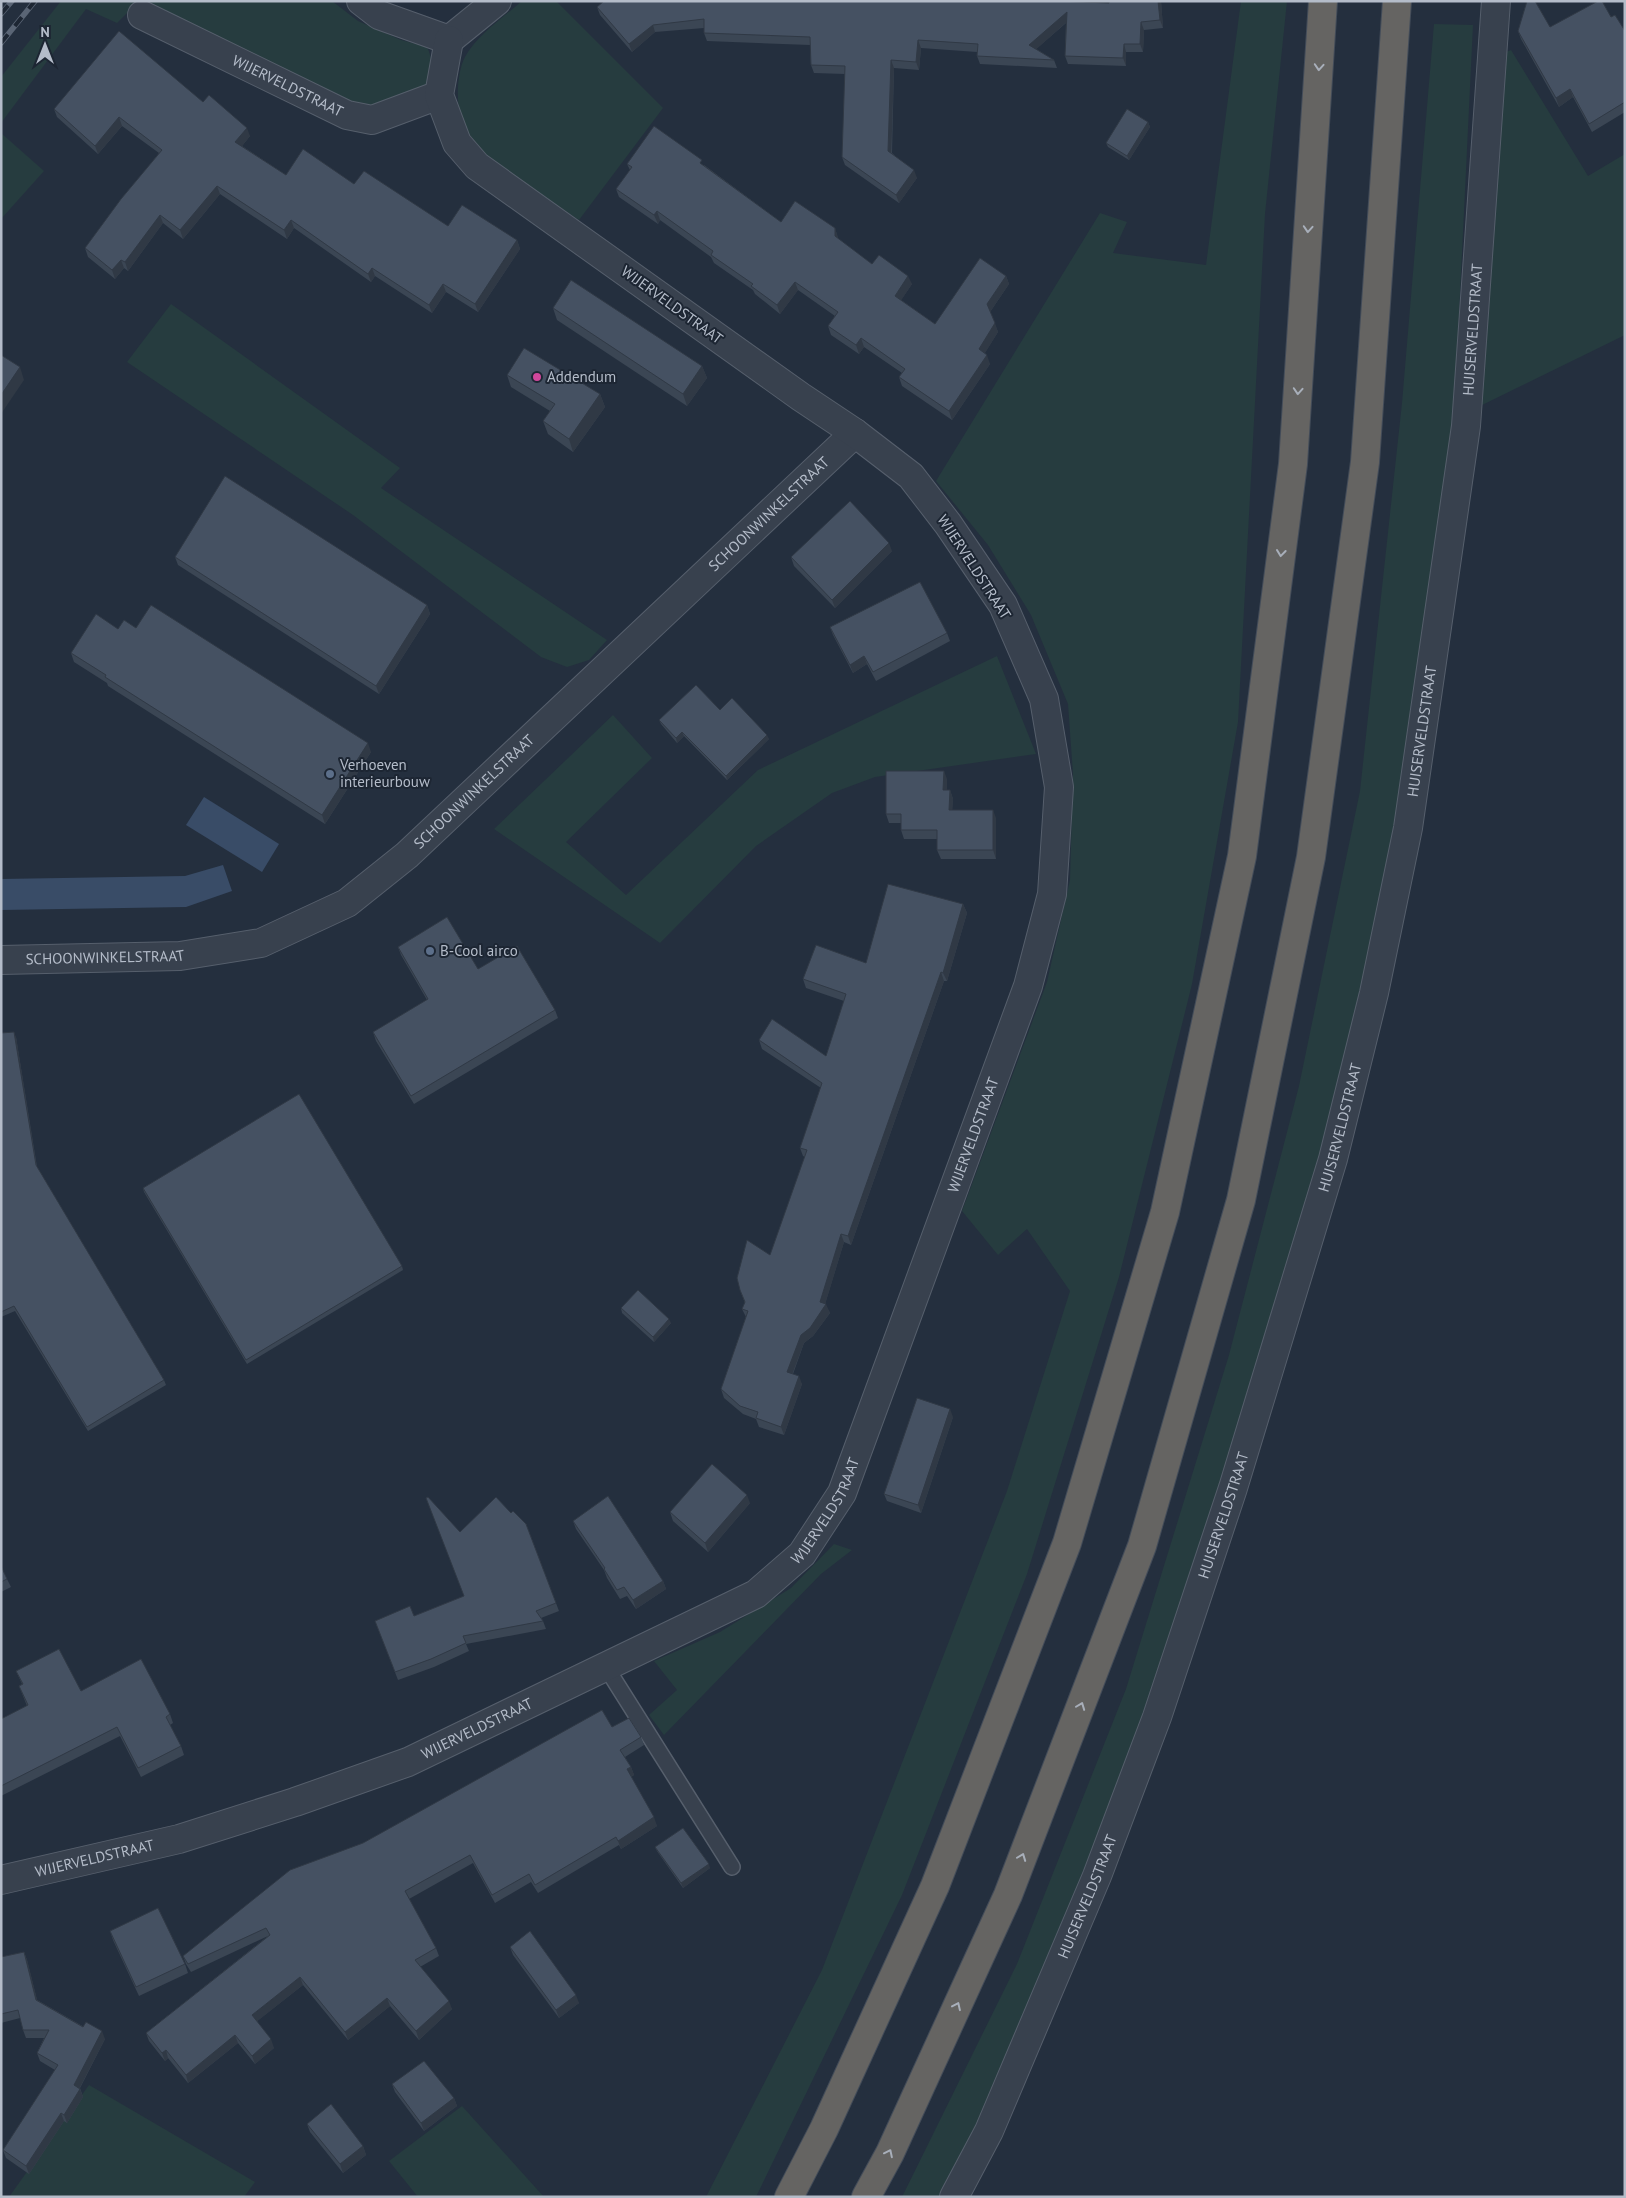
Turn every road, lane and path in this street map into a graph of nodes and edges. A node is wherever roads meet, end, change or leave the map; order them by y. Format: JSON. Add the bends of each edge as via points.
{"nodes":[{"id":1,"x":361,"y":1,"type":"edge"},
{"id":2,"x":496,"y":1,"type":"edge"},
{"id":3,"x":1496,"y":1,"type":"edge"},
{"id":4,"x":1322,"y":10,"type":"edge"},
{"id":5,"x":1396,"y":11,"type":"edge"},
{"id":6,"x":142,"y":16,"type":"dead end"},
{"id":7,"x":449,"y":40,"type":"junction"},
{"id":8,"x":439,"y":95,"type":"junction"},
{"id":9,"x":855,"y":433,"type":"junction"},
{"id":10,"x":1,"y":960,"type":"edge"},
{"id":11,"x":606,"y":1667,"type":"junction"},
{"id":12,"x":732,"y":1867,"type":"dead end"},
{"id":13,"x":1,"y":1880,"type":"edge"},
{"id":14,"x":788,"y":2197,"type":"edge"},
{"id":15,"x":866,"y":2197,"type":"edge"},
{"id":16,"x":954,"y":2197,"type":"edge"}],
"edges":[{"from":1,"to":7,"type":"street","via":[[378,15]]},
{"from":2,"to":7,"type":"street"},
{"from":3,"to":16,"type":"street","name":"HUISERVELDSTRAAT","via":[[1466,426],[1408,828],[1374,993],[1340,1132],[1233,1488],[1157,1717],[1097,1876],[993,2122]]},
{"from":4,"to":14,"type":"highway","one_way":true,"via":[[1293,464],[1242,856],[1164,1212],[1067,1543],[935,1886],[824,2129]]},
{"from":15,"to":5,"type":"highway","one_way":true,"via":[[890,2152],[1008,1895],[1142,1546],[1241,1200],[1311,857],[1365,462]]},
{"from":6,"to":8,"type":"street","name":"WIJERVELDSTRAAT","via":[[347,115],[372,120]]},
{"from":7,"to":8,"type":"street"},
{"from":8,"to":9,"type":"street","name":"WIJERVELDSTRAAT","via":[[457,143],[477,166],[801,398]]},
{"from":9,"to":10,"type":"street","name":"SCHOONWINKELSTRAAT","via":[[407,855],[347,902],[261,942],[189,955]]},
{"from":9,"to":11,"type":"street","name":"WIJERVELDSTRAAT","via":[[910,476],[948,524],[1002,605],[1044,699],[1059,788],[1052,894],[1028,986],[842,1493],[802,1554],[756,1594]]},
{"from":11,"to":12,"type":"lane"},
{"from":11,"to":13,"type":"street","name":"WIJERVELDSTRAAT","via":[[408,1762],[305,1799],[179,1839]]}]}
